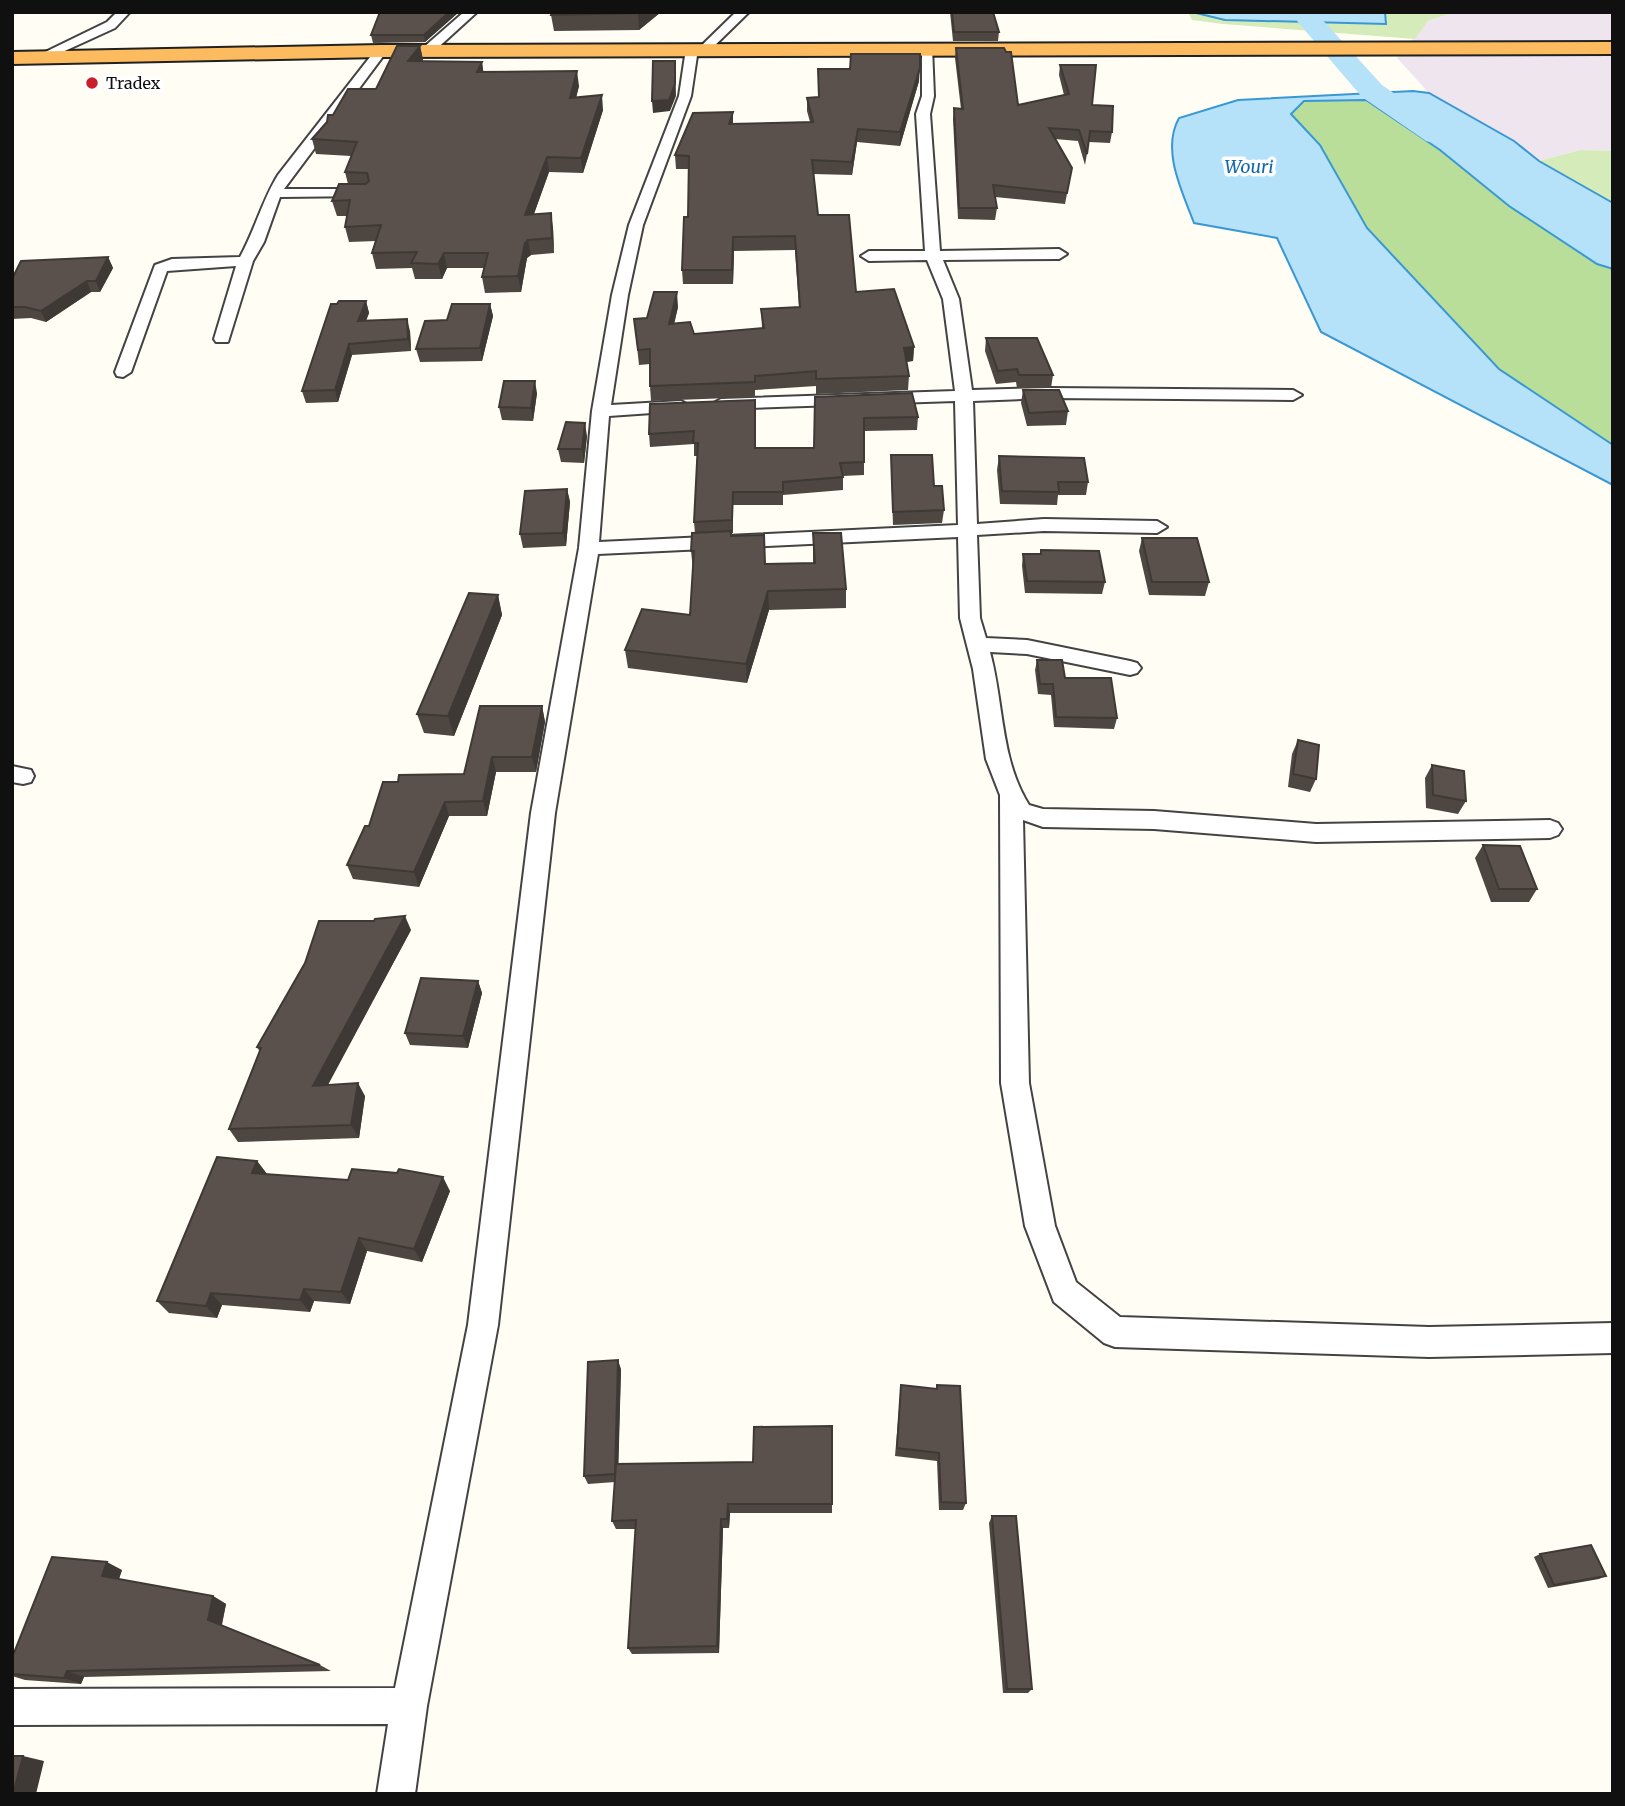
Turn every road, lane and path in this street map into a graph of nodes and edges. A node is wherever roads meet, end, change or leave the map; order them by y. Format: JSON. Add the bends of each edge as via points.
{"nodes":[{"id":1,"x":124,"y":12,"type":"edge"},
{"id":2,"x":471,"y":12,"type":"edge"},
{"id":3,"x":743,"y":12,"type":"edge"},
{"id":4,"x":1613,"y":48,"type":"edge"},
{"id":5,"x":698,"y":49,"type":"junction"},
{"id":6,"x":428,"y":50,"type":"junction"},
{"id":7,"x":928,"y":50,"type":"junction"},
{"id":8,"x":381,"y":51,"type":"junction"},
{"id":9,"x":41,"y":57,"type":"junction"},
{"id":10,"x":12,"y":58,"type":"edge"},
{"id":11,"x":274,"y":193,"type":"junction"},
{"id":12,"x":365,"y":193,"type":"edge"},
{"id":13,"x":1059,"y":254,"type":"dead end"},
{"id":14,"x":933,"y":255,"type":"junction"},
{"id":15,"x":869,"y":256,"type":"dead end"},
{"id":16,"x":245,"y":261,"type":"junction"},
{"id":17,"x":222,"y":339,"type":"dead end"},
{"id":18,"x":123,"y":372,"type":"dead end"},
{"id":19,"x":1293,"y":395,"type":"dead end"},
{"id":20,"x":964,"y":396,"type":"junction"},
{"id":21,"x":601,"y":411,"type":"junction"},
{"id":22,"x":1157,"y":527,"type":"dead end"},
{"id":23,"x":966,"y":531,"type":"junction"},
{"id":24,"x":589,"y":548,"type":"junction"},
{"id":25,"x":977,"y":644,"type":"junction"},
{"id":26,"x":1130,"y":668,"type":"dead end"},
{"id":27,"x":1011,"y":795,"type":"junction"},
{"id":28,"x":1550,"y":829,"type":"dead end"},
{"id":29,"x":1613,"y":1338,"type":"edge"},
{"id":30,"x":410,"y":1706,"type":"junction"},
{"id":31,"x":12,"y":1707,"type":"edge"},
{"id":32,"x":396,"y":1794,"type":"edge"}],
"edges":[{"from":1,"to":9,"type":"street","via":[[111,25]]},
{"from":2,"to":6,"type":"street"},
{"from":3,"to":5,"type":"street"},
{"from":4,"to":7,"type":"highway"},
{"from":5,"to":6,"type":"highway"},
{"from":5,"to":7,"type":"highway"},
{"from":5,"to":21,"type":"street","via":[[636,225]]},
{"from":6,"to":8,"type":"highway"},
{"from":7,"to":14,"type":"street","via":[[928,96],[923,114]]},
{"from":8,"to":9,"type":"highway"},
{"from":8,"to":11,"type":"street"},
{"from":9,"to":10,"type":"highway"},
{"from":11,"to":12,"type":"street"},
{"from":11,"to":16,"type":"street"},
{"from":13,"to":14,"type":"street"},
{"from":14,"to":15,"type":"street"},
{"from":14,"to":20,"type":"street","via":[[951,299]]},
{"from":16,"to":17,"type":"street"},
{"from":16,"to":18,"type":"street","via":[[160,268]]},
{"from":19,"to":20,"type":"street"},
{"from":20,"to":21,"type":"street"},
{"from":20,"to":23,"type":"street"},
{"from":21,"to":24,"type":"street"},
{"from":22,"to":23,"type":"street","via":[[1044,525]]},
{"from":23,"to":24,"type":"street"},
{"from":23,"to":25,"type":"street","via":[[970,618]]},
{"from":24,"to":30,"type":"street","via":[[543,813],[483,1325]]},
{"from":25,"to":26,"type":"street","via":[[1027,647]]},
{"from":25,"to":27,"type":"street","via":[[997,759]]},
{"from":27,"to":28,"type":"street","via":[[1021,811],[1043,818],[1154,820],[1316,833]]},
{"from":27,"to":29,"type":"street","via":[[1015,1083],[1040,1226],[1065,1292],[1115,1332],[1429,1342]]},
{"from":30,"to":31,"type":"street"},
{"from":30,"to":32,"type":"street"}]}
